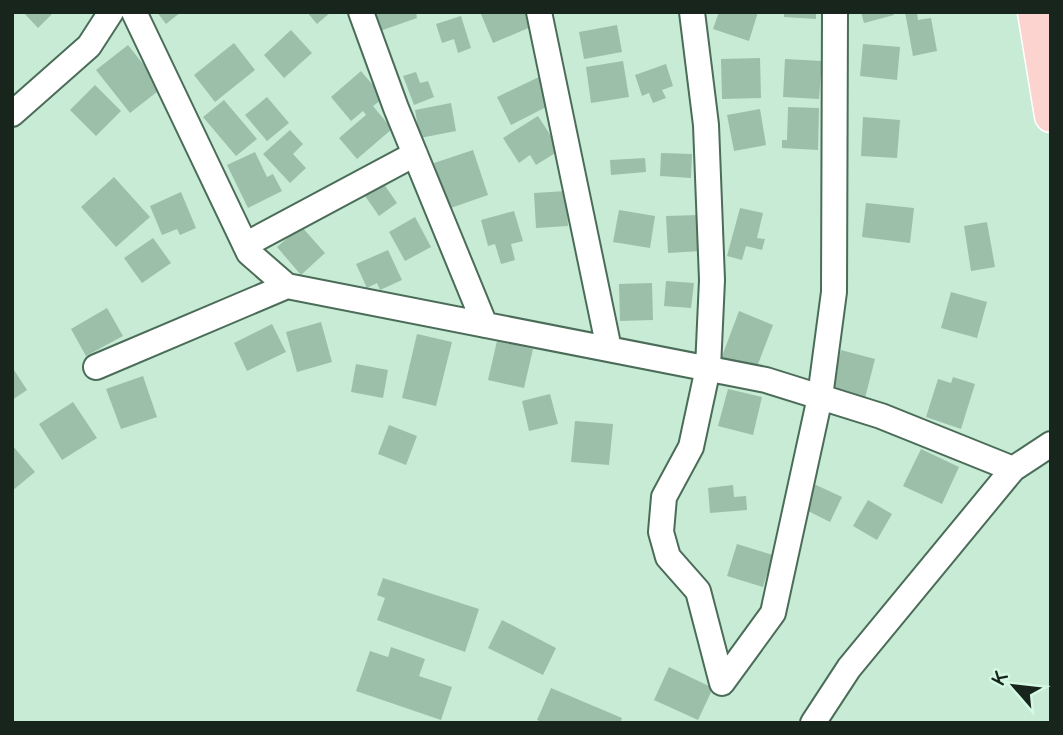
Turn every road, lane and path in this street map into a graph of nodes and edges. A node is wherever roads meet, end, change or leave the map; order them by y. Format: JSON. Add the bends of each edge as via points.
{"nodes":[{"id":1,"x":111,"y":12,"type":"edge"},
{"id":2,"x":134,"y":12,"type":"edge"},
{"id":3,"x":361,"y":12,"type":"edge"},
{"id":4,"x":539,"y":12,"type":"edge"},
{"id":5,"x":692,"y":12,"type":"edge"},
{"id":6,"x":835,"y":12,"type":"edge"},
{"id":7,"x":1034,"y":12,"type":"edge"},
{"id":8,"x":12,"y":114,"type":"edge"},
{"id":9,"x":1051,"y":116,"type":"edge"},
{"id":10,"x":415,"y":154,"type":"junction"},
{"id":11,"x":245,"y":245,"type":"junction"},
{"id":12,"x":287,"y":286,"type":"junction"},
{"id":13,"x":485,"y":325,"type":"junction"},
{"id":14,"x":609,"y":349,"type":"junction"},
{"id":15,"x":96,"y":367,"type":"dead end"},
{"id":16,"x":708,"y":368,"type":"junction"},
{"id":17,"x":820,"y":397,"type":"junction"},
{"id":18,"x":1051,"y":444,"type":"edge"},
{"id":19,"x":1013,"y":469,"type":"junction"},
{"id":20,"x":813,"y":723,"type":"edge"}],
"edges":[{"from":1,"to":8,"type":"street","via":[[89,46]]},
{"from":2,"to":11,"type":"street"},
{"from":3,"to":10,"type":"street"},
{"from":4,"to":14,"type":"street"},
{"from":5,"to":16,"type":"street","via":[[707,164],[712,280]]},
{"from":6,"to":17,"type":"street","via":[[834,292]]},
{"from":7,"to":9,"type":"main road"},
{"from":10,"to":11,"type":"street"},
{"from":10,"to":13,"type":"street"},
{"from":11,"to":12,"type":"street"},
{"from":12,"to":13,"type":"street"},
{"from":12,"to":15,"type":"street"},
{"from":13,"to":14,"type":"street"},
{"from":14,"to":16,"type":"street"},
{"from":16,"to":17,"type":"street"},
{"from":16,"to":17,"type":"street","via":[[691,447],[664,497],[661,532],[668,557],[698,591],[722,683],[773,613]]},
{"from":17,"to":19,"type":"street","via":[[881,416]]},
{"from":18,"to":19,"type":"street"},
{"from":19,"to":20,"type":"street","via":[[849,668]]}]}
